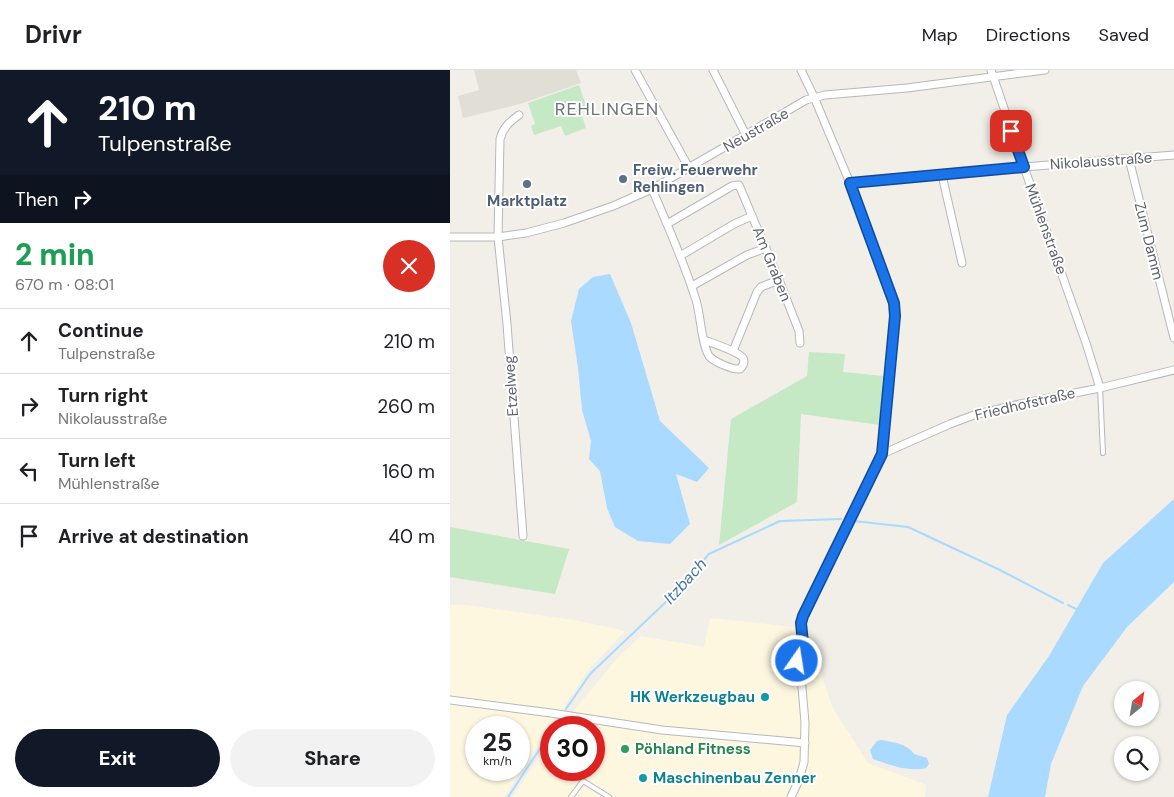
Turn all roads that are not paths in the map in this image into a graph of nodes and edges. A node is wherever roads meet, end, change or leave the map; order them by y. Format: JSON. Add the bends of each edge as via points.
{"nodes":[{"id":1,"x":635,"y":70,"type":"edge"},
{"id":2,"x":713,"y":70,"type":"edge"},
{"id":3,"x":801,"y":70,"type":"edge"},
{"id":4,"x":1045,"y":70,"type":"edge"},
{"id":5,"x":992,"y":74,"type":"edge"},
{"id":6,"x":814,"y":97,"type":"junction"},
{"id":7,"x":519,"y":115,"type":"dead end"},
{"id":8,"x":746,"y":135,"type":"junction"},
{"id":9,"x":1174,"y":155,"type":"edge"},
{"id":10,"x":1129,"y":159,"type":"junction"},
{"id":11,"x":1024,"y":167,"type":"junction"},
{"id":12,"x":689,"y":168,"type":"junction"},
{"id":13,"x":942,"y":175,"type":"junction"},
{"id":14,"x":850,"y":183,"type":"junction"},
{"id":15,"x":652,"y":189,"type":"junction"},
{"id":16,"x":752,"y":216,"type":"junction"},
{"id":17,"x":667,"y":224,"type":"junction"},
{"id":18,"x":450,"y":237,"type":"edge"},
{"id":19,"x":498,"y":237,"type":"junction"},
{"id":20,"x":766,"y":248,"type":"junction"},
{"id":21,"x":680,"y":256,"type":"junction"},
{"id":22,"x":962,"y":263,"type":"dead end"},
{"id":23,"x":779,"y":280,"type":"junction"},
{"id":24,"x":692,"y":286,"type":"junction"},
{"id":25,"x":1172,"y":322,"type":"edge"},
{"id":26,"x":1174,"y":338,"type":"edge"},
{"id":27,"x":704,"y":340,"type":"junction"},
{"id":28,"x":800,"y":343,"type":"dead end"},
{"id":29,"x":733,"y":351,"type":"junction"},
{"id":30,"x":1174,"y":370,"type":"edge"},
{"id":31,"x":1100,"y":388,"type":"junction"},
{"id":32,"x":1103,"y":452,"type":"dead end"},
{"id":33,"x":882,"y":454,"type":"junction"},
{"id":34,"x":523,"y":536,"type":"dead end"},
{"id":35,"x":803,"y":643,"type":"joint"},
{"id":36,"x":450,"y":700,"type":"edge"},
{"id":37,"x":805,"y":743,"type":"junction"},
{"id":38,"x":571,"y":797,"type":"edge"},
{"id":39,"x":609,"y":797,"type":"edge"},
{"id":40,"x":791,"y":797,"type":"edge"}],
"edges":[{"from":1,"to":12,"type":"street"},
{"from":2,"to":8,"type":"street"},
{"from":3,"to":6,"type":"street"},
{"from":4,"to":5,"type":"street","name":"Neustraße"},
{"from":5,"to":6,"type":"street","name":"Neustraße","via":[[907,88]]},
{"from":5,"to":11,"type":"street","name":"Mühlenstraße"},
{"from":6,"to":8,"type":"street","name":"Neustraße"},
{"from":6,"to":14,"type":"street"},
{"from":7,"to":19,"type":"street","name":"Etzelweg","via":[[506,126],[500,140]]},
{"from":8,"to":12,"type":"street","name":"Neustraße"},
{"from":9,"to":10,"type":"street","name":"Nikolausstraße"},
{"from":10,"to":11,"type":"street","name":"Nikolausstraße"},
{"from":10,"to":25,"type":"street","name":"Zum Damm"},
{"from":11,"to":13,"type":"street","name":"Nikolausstraße"},
{"from":11,"to":31,"type":"street","name":"Mühlenstraße"},
{"from":12,"to":15,"type":"street","name":"Neustraße"},
{"from":13,"to":14,"type":"street","name":"Nikolausstraße"},
{"from":13,"to":22,"type":"street"},
{"from":14,"to":33,"type":"street","via":[[894,303]]},
{"from":15,"to":17,"type":"street"},
{"from":15,"to":19,"type":"street","name":"Neustraße","via":[[564,223],[526,234]]},
{"from":16,"to":17,"type":"street","name":"Am Graben","via":[[739,186],[732,186]]},
{"from":16,"to":20,"type":"street","name":"Am Graben"},
{"from":16,"to":21,"type":"street"},
{"from":17,"to":21,"type":"street"},
{"from":18,"to":19,"type":"street","name":"Neustraße"},
{"from":19,"to":34,"type":"street","name":"Etzelweg"},
{"from":20,"to":23,"type":"street","name":"Am Graben"},
{"from":20,"to":24,"type":"street","via":[[746,255]]},
{"from":21,"to":24,"type":"street"},
{"from":23,"to":28,"type":"street","name":"Am Graben","via":[[799,330]]},
{"from":23,"to":29,"type":"street","via":[[757,292]]},
{"from":24,"to":27,"type":"street"},
{"from":25,"to":26,"type":"street","name":"Zum Damm"},
{"from":27,"to":29,"type":"street"},
{"from":27,"to":29,"type":"street","via":[[710,357],[735,370],[740,369],[744,360]]},
{"from":30,"to":31,"type":"street","name":"Friedhofstraße"},
{"from":31,"to":32,"type":"lane"},
{"from":31,"to":33,"type":"street","name":"Friedhofstraße","via":[[974,415]]},
{"from":33,"to":35,"type":"lane","via":[[803,616]]},
{"from":35,"to":37,"type":"street","via":[[797,661]]},
{"from":36,"to":37,"type":"street","via":[[662,730]]},
{"from":37,"to":40,"type":"street","via":[[804,762]]},
{"from":38,"to":39,"type":"lane","via":[[582,780]]}]}
